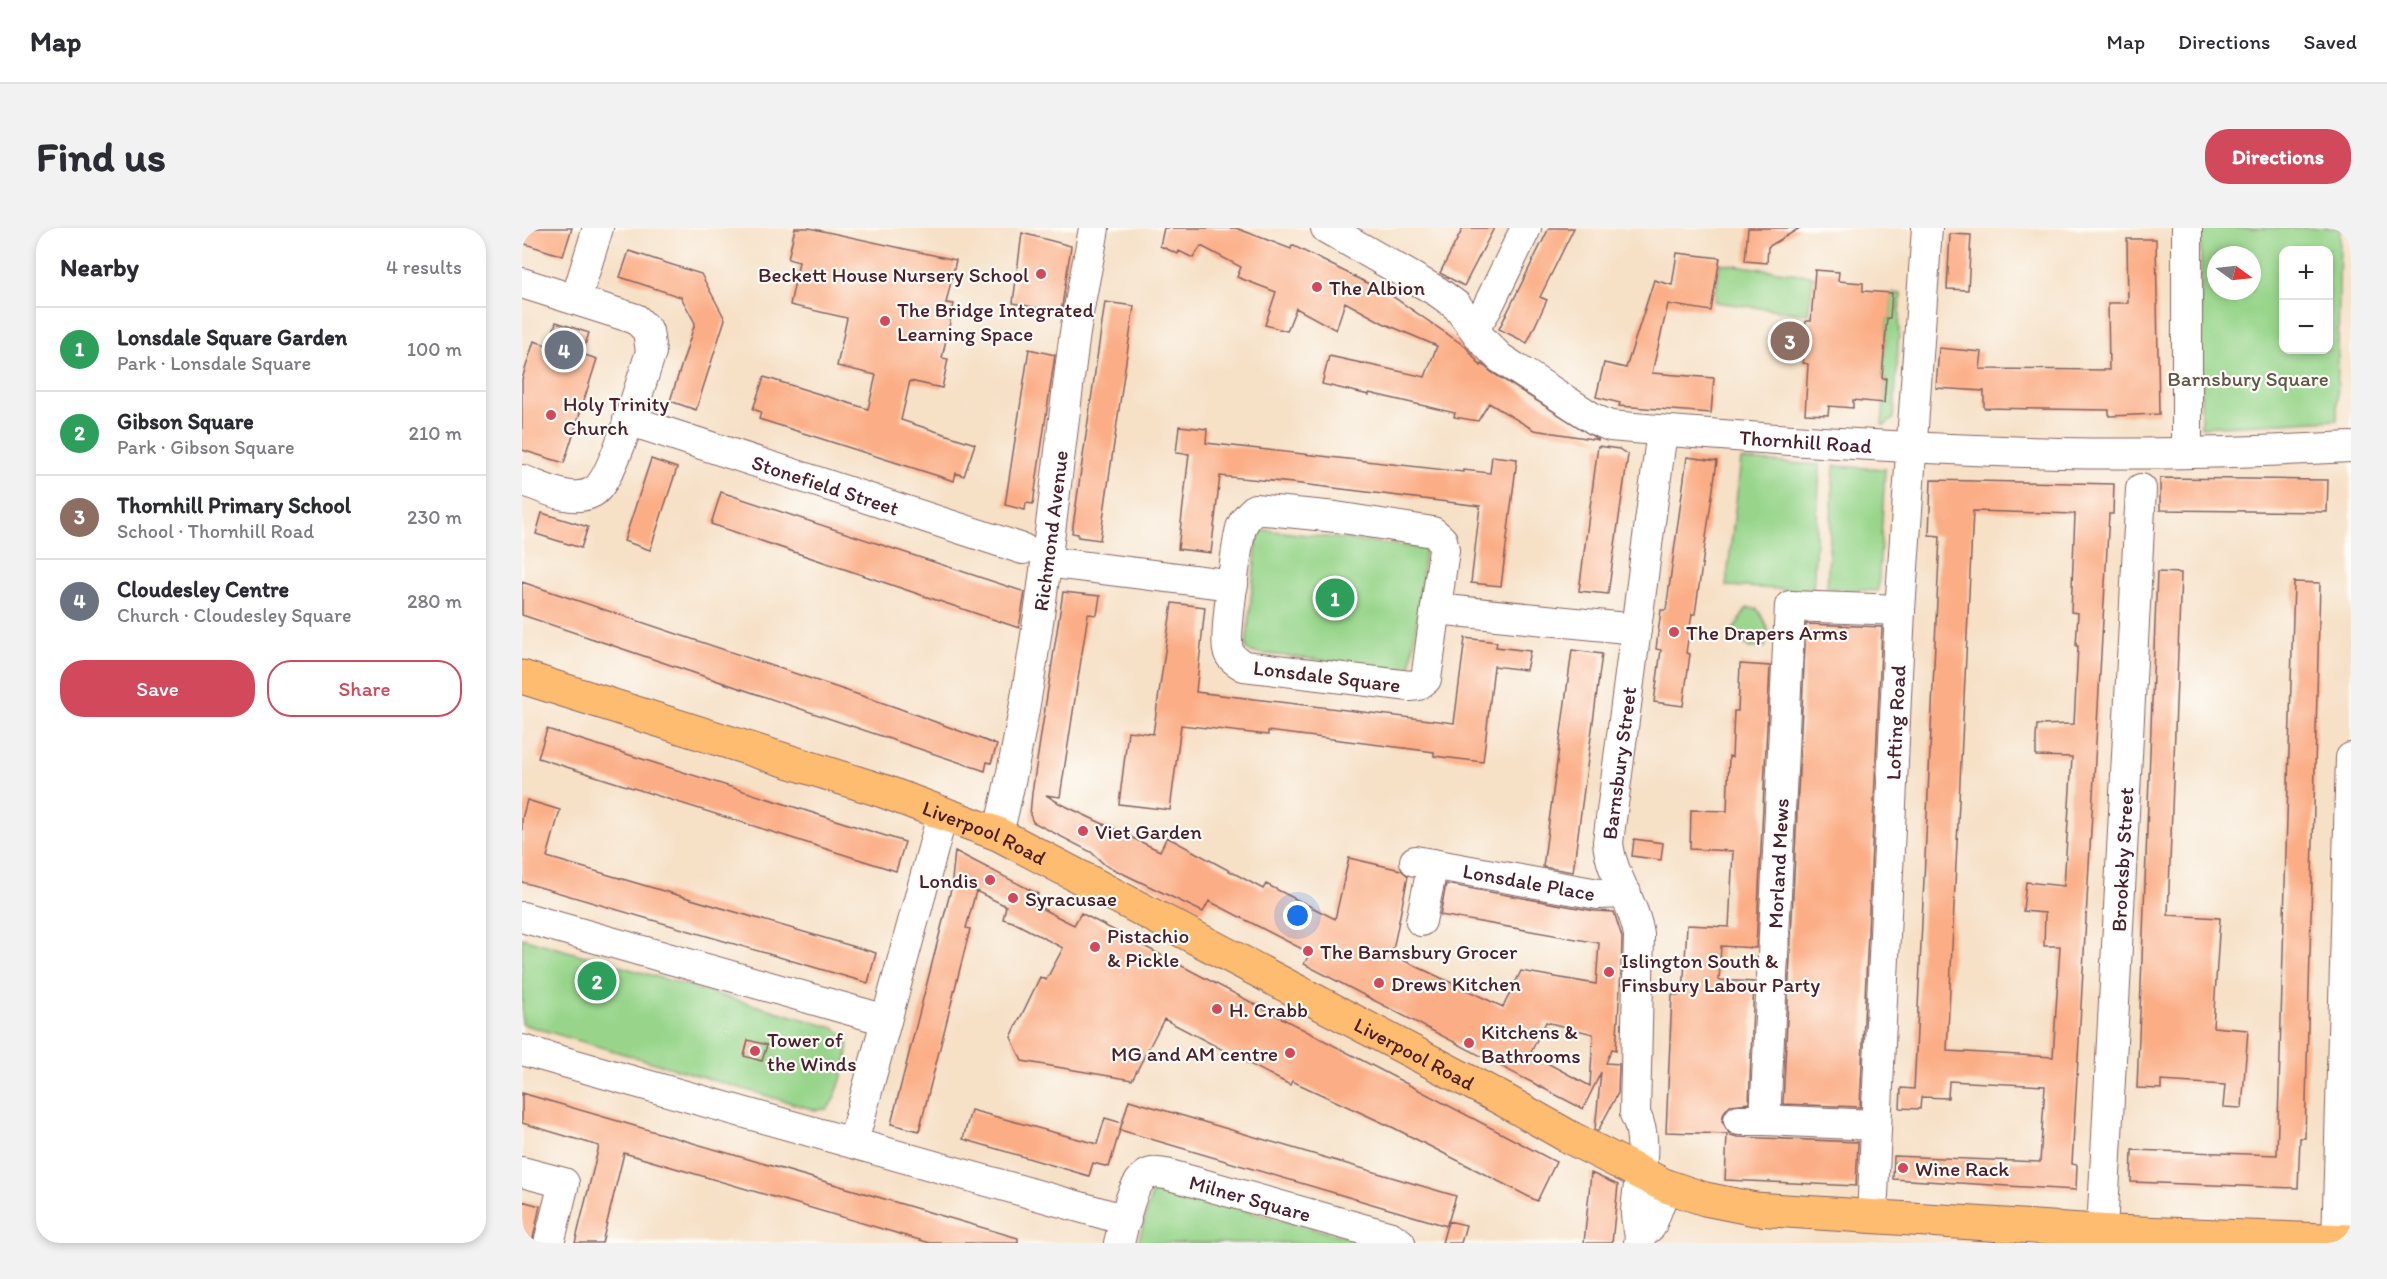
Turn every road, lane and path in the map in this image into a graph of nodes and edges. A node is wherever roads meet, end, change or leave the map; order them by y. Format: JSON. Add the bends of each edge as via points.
{"nodes":[{"id":1,"x":598,"y":228,"type":"edge"},
{"id":2,"x":1094,"y":228,"type":"edge"},
{"id":3,"x":1326,"y":228,"type":"edge"},
{"id":4,"x":1526,"y":228,"type":"edge"},
{"id":5,"x":1927,"y":228,"type":"edge"},
{"id":6,"x":2187,"y":228,"type":"edge"},
{"id":7,"x":522,"y":283,"type":"edge"},
{"id":8,"x":576,"y":298,"type":"junction"},
{"id":9,"x":1474,"y":328,"type":"junction"},
{"id":10,"x":628,"y":420,"type":"junction"},
{"id":11,"x":1662,"y":430,"type":"junction"},
{"id":12,"x":1911,"y":447,"type":"junction"},
{"id":13,"x":2351,"y":447,"type":"edge"},
{"id":14,"x":2187,"y":453,"type":"junction"},
{"id":15,"x":523,"y":484,"type":"edge"},
{"id":16,"x":2140,"y":489,"type":"dead end"},
{"id":17,"x":1035,"y":556,"type":"junction"},
{"id":18,"x":1233,"y":585,"type":"junction"},
{"id":19,"x":1436,"y":609,"type":"junction"},
{"id":20,"x":1900,"y":610,"type":"junction"},
{"id":21,"x":1636,"y":629,"type":"junction"},
{"id":22,"x":523,"y":680,"type":"edge"},
{"id":23,"x":2351,"y":758,"type":"edge"},
{"id":24,"x":943,"y":812,"type":"junction"},
{"id":25,"x":998,"y":834,"type":"junction"},
{"id":26,"x":1626,"y":893,"type":"junction"},
{"id":27,"x":522,"y":917,"type":"edge"},
{"id":28,"x":1421,"y":921,"type":"dead end"},
{"id":29,"x":886,"y":1020,"type":"junction"},
{"id":30,"x":522,"y":1050,"type":"edge"},
{"id":31,"x":1875,"y":1125,"type":"junction"},
{"id":32,"x":853,"y":1142,"type":"junction"},
{"id":33,"x":522,"y":1172,"type":"edge"},
{"id":34,"x":1653,"y":1178,"type":"junction"},
{"id":35,"x":1872,"y":1217,"type":"junction"},
{"id":36,"x":2102,"y":1231,"type":"junction"},
{"id":37,"x":1123,"y":1232,"type":"edge"},
{"id":38,"x":1640,"y":1238,"type":"edge"},
{"id":39,"x":2342,"y":1241,"type":"edge"},
{"id":40,"x":549,"y":1243,"type":"edge"},
{"id":41,"x":1400,"y":1243,"type":"edge"}],
"edges":[{"from":1,"to":8,"type":"street"},
{"from":2,"to":17,"type":"street","name":"Richmond Avenue"},
{"from":3,"to":9,"type":"street","name":"Thornhill Road","via":[[1438,292]]},
{"from":4,"to":9,"type":"street"},
{"from":5,"to":12,"type":"street","name":"Lofting Road"},
{"from":6,"to":14,"type":"street"},
{"from":7,"to":8,"type":"street"},
{"from":8,"to":10,"type":"street","via":[[636,318],[648,331],[651,352]]},
{"from":9,"to":11,"type":"street","name":"Thornhill Road","via":[[1500,358],[1596,420],[1610,426]]},
{"from":10,"to":15,"type":"street","via":[[608,475],[594,492],[571,497]]},
{"from":10,"to":17,"type":"street","name":"Stonefield Street"},
{"from":11,"to":12,"type":"street","name":"Thornhill Road"},
{"from":11,"to":21,"type":"street","name":"Barnsbury Street"},
{"from":12,"to":14,"type":"street","name":"Thornhill Road"},
{"from":12,"to":20,"type":"street","name":"Lofting Road"},
{"from":13,"to":14,"type":"street","name":"Thornhill Road"},
{"from":16,"to":36,"type":"street","name":"Brooksby Street"},
{"from":17,"to":18,"type":"street"},
{"from":17,"to":25,"type":"street","name":"Richmond Avenue","via":[[1019,731]]},
{"from":18,"to":19,"type":"street","name":"Lonsdale Square","via":[[1242,526],[1255,509],[1336,517],[1433,532],[1442,540]]},
{"from":18,"to":19,"type":"street","name":"Lonsdale Square","via":[[1227,642],[1235,661],[1244,666],[1410,686],[1426,679]]},
{"from":19,"to":21,"type":"street"},
{"from":20,"to":31,"type":"street","name":"Lofting Road"},
{"from":20,"to":31,"type":"street","name":"Morland Mews","via":[[1790,606],[1752,1120]]},
{"from":21,"to":26,"type":"street","name":"Barnsbury Street","via":[[1608,842],[1613,868]]},
{"from":22,"to":24,"type":"main road","name":"Liverpool Road"},
{"from":23,"to":39,"type":"street"},
{"from":24,"to":25,"type":"main road","name":"Liverpool Road"},
{"from":24,"to":29,"type":"street"},
{"from":25,"to":34,"type":"main road","name":"Liverpool Road"},
{"from":26,"to":28,"type":"street","name":"Lonsdale Place","via":[[1598,894],[1424,863]]},
{"from":26,"to":34,"type":"street","name":"Barnsbury Street","via":[[1639,935],[1635,1114],[1642,1127]]},
{"from":27,"to":29,"type":"street"},
{"from":29,"to":32,"type":"street"},
{"from":30,"to":32,"type":"street","name":"Milner Square"},
{"from":31,"to":35,"type":"street","name":"Lofting Road"},
{"from":32,"to":37,"type":"street","name":"Milner Square","via":[[1034,1195]]},
{"from":33,"to":40,"type":"street","via":[[564,1183]]},
{"from":34,"to":35,"type":"main road","name":"Liverpool Road","via":[[1705,1200],[1755,1209]]},
{"from":34,"to":38,"type":"street","name":"Barnsbury Street","via":[[1651,1226]]},
{"from":35,"to":36,"type":"main road","name":"Liverpool Road"},
{"from":36,"to":39,"type":"main road","name":"Liverpool Road"},
{"from":37,"to":41,"type":"street","name":"Milner Square","via":[[1134,1190],[1141,1179],[1152,1173],[1380,1234]]}]}
